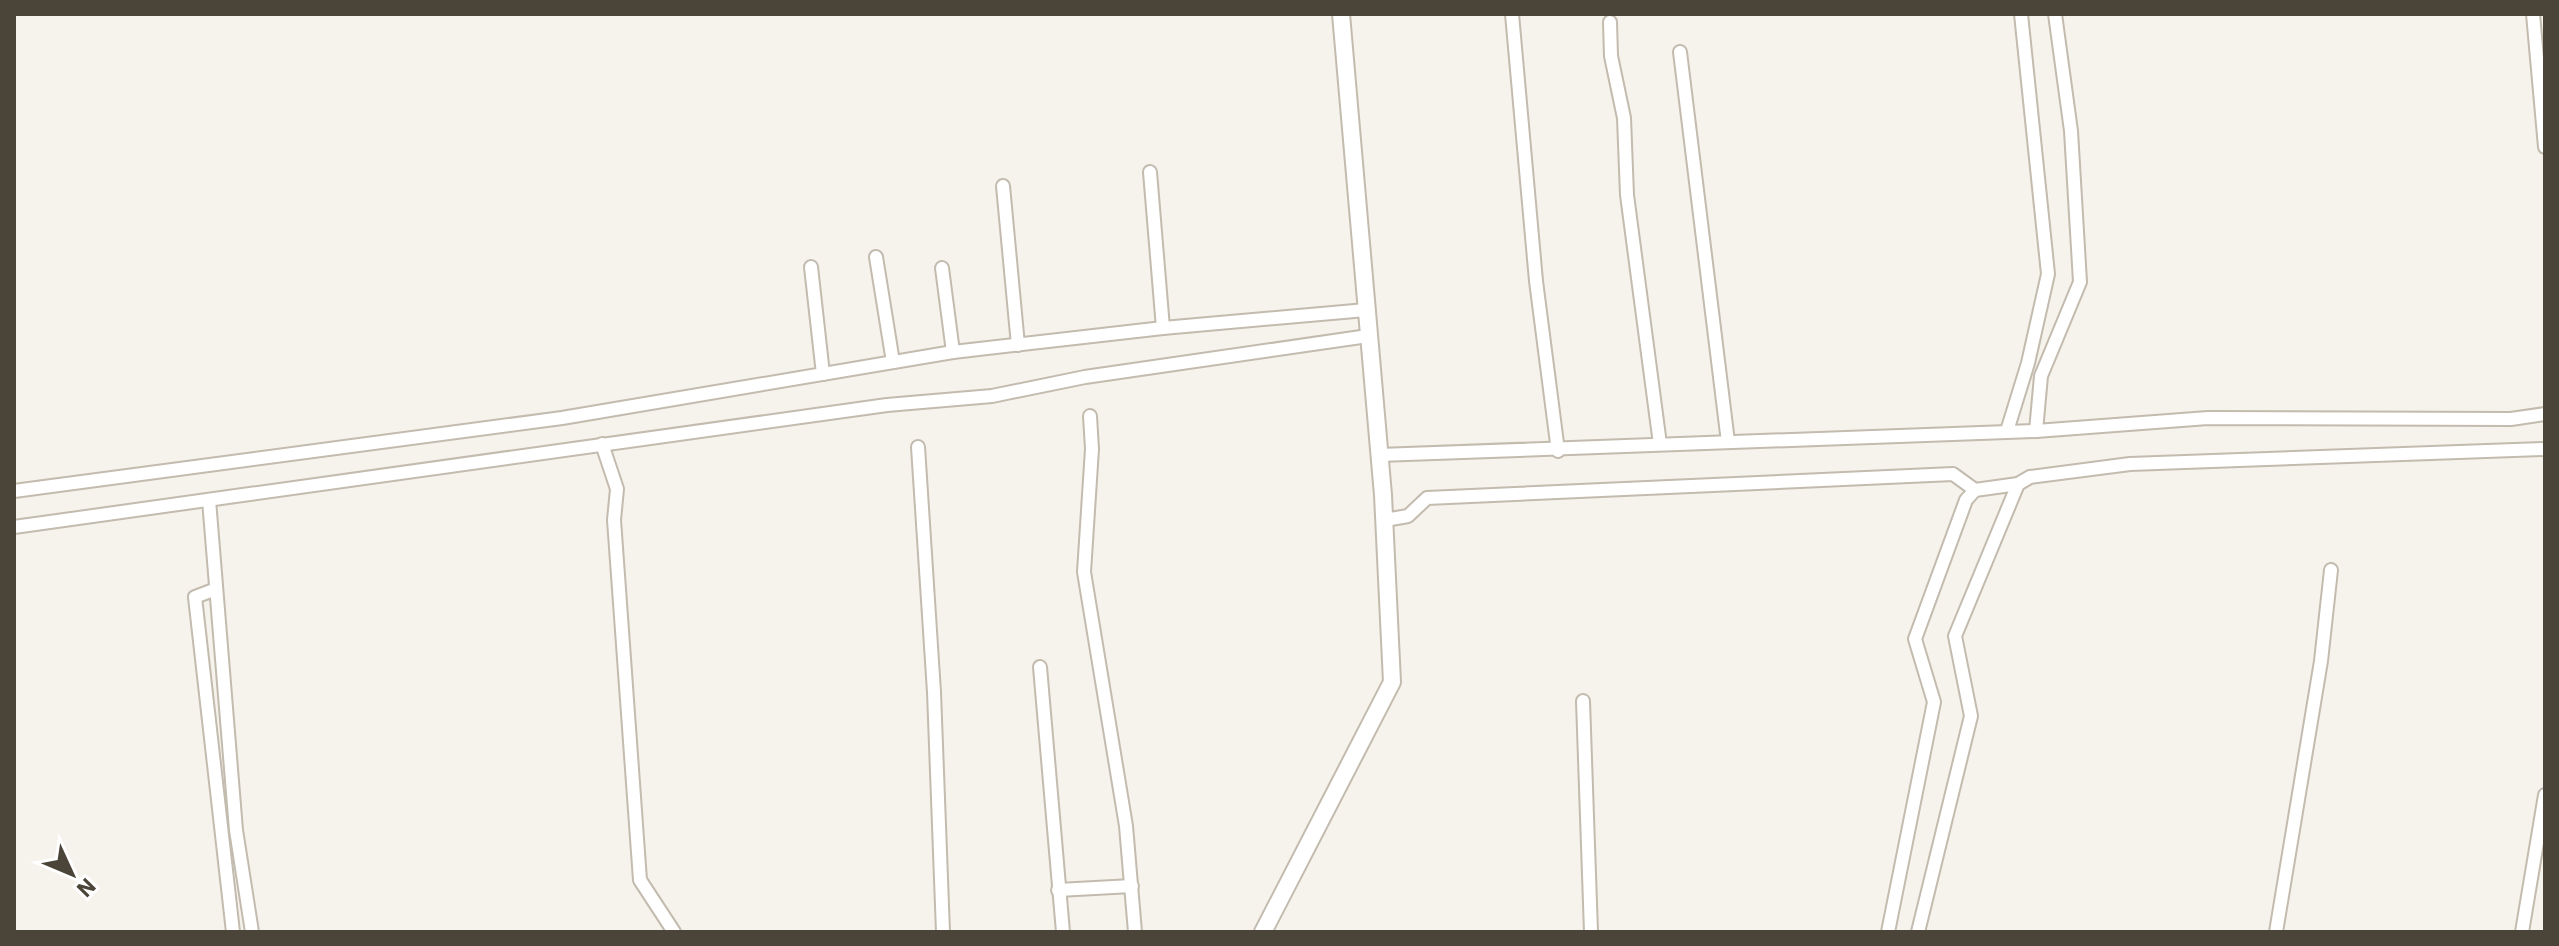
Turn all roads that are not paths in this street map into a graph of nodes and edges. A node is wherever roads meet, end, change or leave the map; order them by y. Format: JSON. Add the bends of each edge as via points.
{"nodes":[{"id":1,"x":1341,"y":14,"type":"edge"},
{"id":2,"x":1512,"y":14,"type":"edge"},
{"id":3,"x":2021,"y":14,"type":"edge"},
{"id":4,"x":2055,"y":14,"type":"edge"},
{"id":5,"x":2533,"y":14,"type":"edge"},
{"id":6,"x":1610,"y":22,"type":"dead end"},
{"id":7,"x":1680,"y":52,"type":"dead end"},
{"id":8,"x":2545,"y":147,"type":"edge"},
{"id":9,"x":1150,"y":172,"type":"dead end"},
{"id":10,"x":1003,"y":186,"type":"dead end"},
{"id":11,"x":876,"y":257,"type":"dead end"},
{"id":12,"x":811,"y":267,"type":"dead end"},
{"id":13,"x":942,"y":268,"type":"dead end"},
{"id":14,"x":1366,"y":310,"type":"junction"},
{"id":15,"x":1163,"y":328,"type":"junction"},
{"id":16,"x":1368,"y":336,"type":"junction"},
{"id":17,"x":1018,"y":345,"type":"junction"},
{"id":18,"x":953,"y":352,"type":"junction"},
{"id":19,"x":893,"y":362,"type":"junction"},
{"id":20,"x":823,"y":374,"type":"junction"},
{"id":21,"x":2545,"y":414,"type":"edge"},
{"id":22,"x":1090,"y":416,"type":"dead end"},
{"id":23,"x":2007,"y":431,"type":"junction"},
{"id":24,"x":2036,"y":431,"type":"junction"},
{"id":25,"x":1728,"y":442,"type":"junction"},
{"id":26,"x":602,"y":444,"type":"junction"},
{"id":27,"x":1660,"y":444,"type":"junction"},
{"id":28,"x":918,"y":447,"type":"dead end"},
{"id":29,"x":2545,"y":449,"type":"edge"},
{"id":30,"x":1558,"y":451,"type":"junction"},
{"id":31,"x":1379,"y":455,"type":"junction"},
{"id":32,"x":2018,"y":484,"type":"junction"},
{"id":33,"x":1975,"y":490,"type":"junction"},
{"id":34,"x":14,"y":491,"type":"edge"},
{"id":35,"x":209,"y":500,"type":"junction"},
{"id":36,"x":1385,"y":520,"type":"junction"},
{"id":37,"x":14,"y":527,"type":"edge"},
{"id":38,"x":2331,"y":570,"type":"dead end"},
{"id":39,"x":216,"y":589,"type":"junction"},
{"id":40,"x":1040,"y":667,"type":"dead end"},
{"id":41,"x":1583,"y":701,"type":"dead end"},
{"id":42,"x":2545,"y":795,"type":"edge"},
{"id":43,"x":1132,"y":886,"type":"junction"},
{"id":44,"x":1058,"y":890,"type":"junction"},
{"id":45,"x":233,"y":932,"type":"edge"},
{"id":46,"x":252,"y":932,"type":"edge"},
{"id":47,"x":674,"y":932,"type":"edge"},
{"id":48,"x":943,"y":932,"type":"edge"},
{"id":49,"x":1063,"y":932,"type":"edge"},
{"id":50,"x":1135,"y":932,"type":"edge"},
{"id":51,"x":1263,"y":932,"type":"edge"},
{"id":52,"x":1591,"y":932,"type":"edge"},
{"id":53,"x":1888,"y":932,"type":"edge"},
{"id":54,"x":1918,"y":932,"type":"edge"},
{"id":55,"x":2276,"y":932,"type":"edge"},
{"id":56,"x":2522,"y":932,"type":"edge"}],
"edges":[{"from":1,"to":14,"type":"street"},
{"from":2,"to":30,"type":"street","via":[[1536,281]]},
{"from":3,"to":23,"type":"street","via":[[2048,274]]},
{"from":4,"to":24,"type":"street","via":[[2071,131],[2080,282],[2041,376]]},
{"from":5,"to":8,"type":"street"},
{"from":6,"to":27,"type":"street","via":[[1624,118],[1628,211]]},
{"from":7,"to":25,"type":"street"},
{"from":9,"to":15,"type":"street"},
{"from":10,"to":17,"type":"street"},
{"from":11,"to":19,"type":"street"},
{"from":12,"to":20,"type":"street"},
{"from":13,"to":18,"type":"street"},
{"from":14,"to":15,"type":"street"},
{"from":14,"to":16,"type":"street"},
{"from":15,"to":17,"type":"street"},
{"from":16,"to":26,"type":"street","via":[[1085,377],[992,396]]},
{"from":16,"to":31,"type":"street"},
{"from":17,"to":18,"type":"street"},
{"from":18,"to":19,"type":"street"},
{"from":19,"to":20,"type":"street"},
{"from":20,"to":34,"type":"street","via":[[562,418]]},
{"from":21,"to":24,"type":"street","via":[[2496,419],[2208,418]]},
{"from":22,"to":43,"type":"street","via":[[1084,572]]},
{"from":23,"to":24,"type":"street"},
{"from":23,"to":25,"type":"street"},
{"from":25,"to":27,"type":"street"},
{"from":26,"to":35,"type":"street"},
{"from":26,"to":47,"type":"street","via":[[617,489],[614,520],[640,880]]},
{"from":27,"to":30,"type":"street"},
{"from":28,"to":48,"type":"street"},
{"from":29,"to":32,"type":"street","via":[[2130,464],[2030,477]]},
{"from":30,"to":31,"type":"street"},
{"from":31,"to":36,"type":"street"},
{"from":32,"to":33,"type":"street"},
{"from":32,"to":54,"type":"street","via":[[1955,636],[1971,716]]},
{"from":33,"to":36,"type":"street","via":[[1953,474],[1427,498],[1408,516]]},
{"from":33,"to":53,"type":"street","via":[[1966,500],[1915,639],[1934,702]]},
{"from":35,"to":37,"type":"street"},
{"from":35,"to":39,"type":"street"},
{"from":36,"to":51,"type":"street","via":[[1392,682]]},
{"from":38,"to":55,"type":"street"},
{"from":39,"to":45,"type":"street","via":[[195,597]]},
{"from":39,"to":46,"type":"street","via":[[236,830]]},
{"from":40,"to":44,"type":"street"},
{"from":41,"to":52,"type":"street"},
{"from":42,"to":56,"type":"street"},
{"from":43,"to":44,"type":"street"},
{"from":43,"to":50,"type":"street"},
{"from":44,"to":49,"type":"street"}]}
